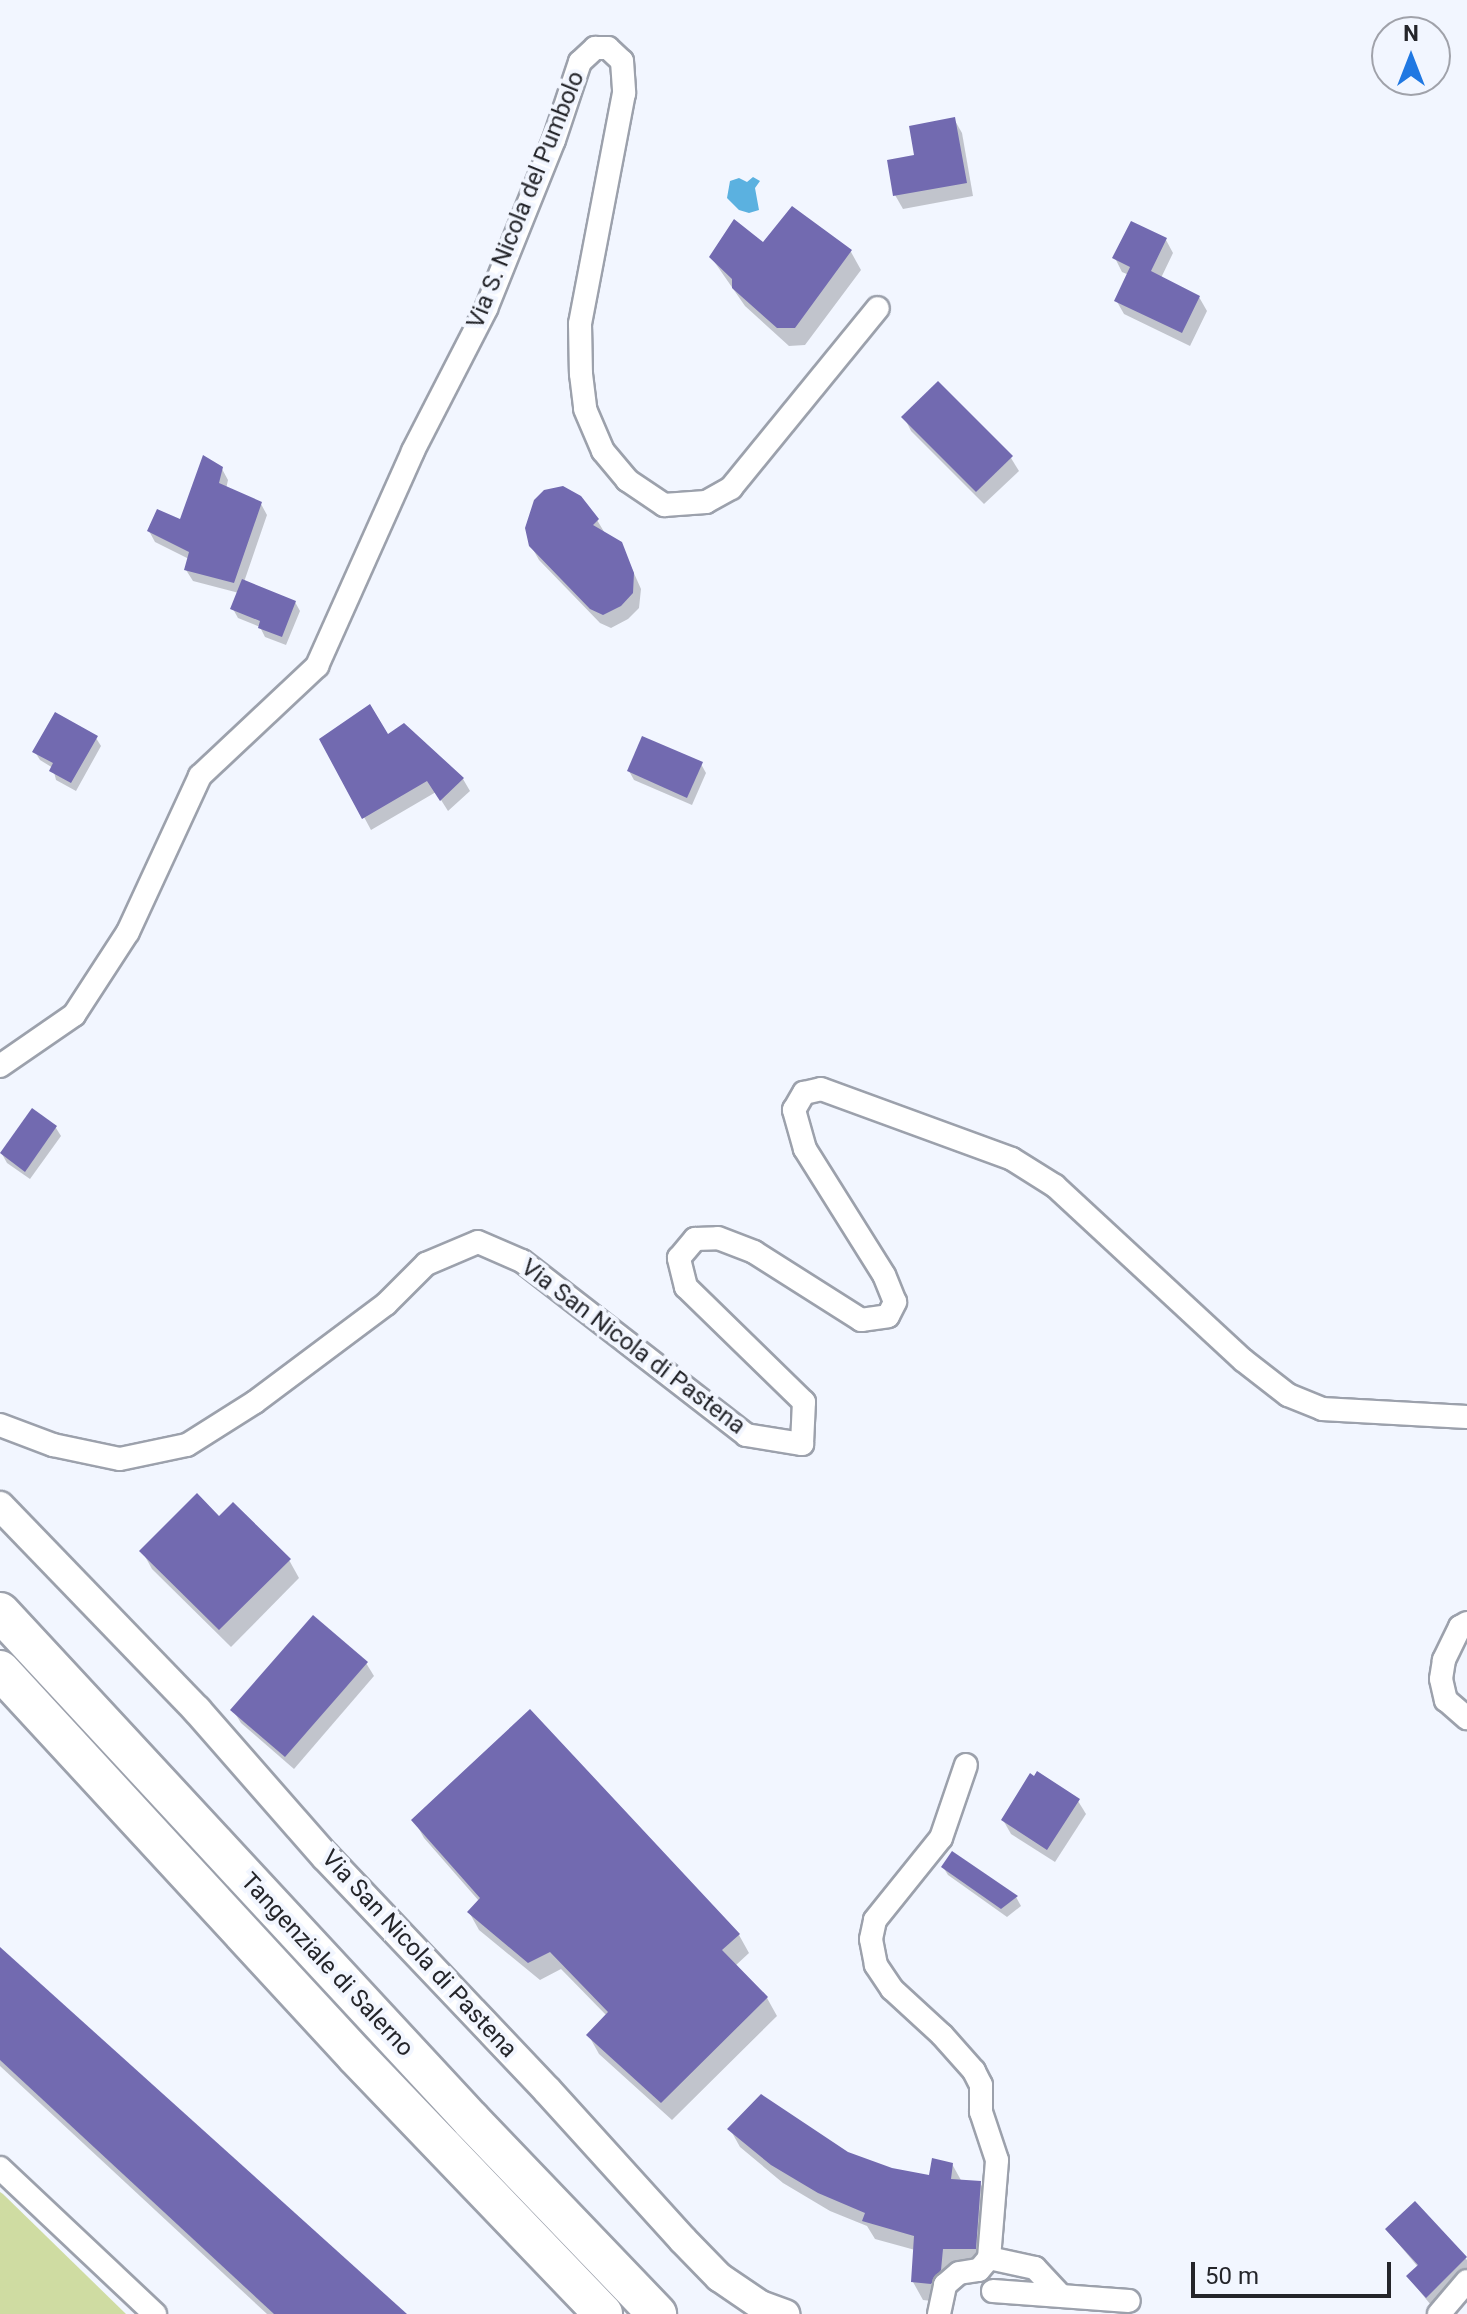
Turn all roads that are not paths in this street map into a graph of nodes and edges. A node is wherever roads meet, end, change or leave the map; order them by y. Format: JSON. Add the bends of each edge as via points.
{"nodes":[{"id":1,"x":878,"y":308,"type":"dead end"},
{"id":2,"x":0,"y":1066,"type":"edge"},
{"id":3,"x":1467,"y":1417,"type":"edge"},
{"id":4,"x":0,"y":1425,"type":"edge"},
{"id":5,"x":0,"y":1506,"type":"edge"},
{"id":6,"x":0,"y":1612,"type":"edge"},
{"id":7,"x":1467,"y":1623,"type":"edge"},
{"id":8,"x":0,"y":1670,"type":"edge"},
{"id":9,"x":1467,"y":1718,"type":"edge"},
{"id":10,"x":966,"y":1765,"type":"dead end"},
{"id":11,"x":0,"y":2168,"type":"edge"},
{"id":12,"x":989,"y":2258,"type":"junction"},
{"id":13,"x":1467,"y":2281,"type":"edge"},
{"id":14,"x":993,"y":2291,"type":"dead end"},
{"id":15,"x":1060,"y":2295,"type":"junction"},
{"id":16,"x":1129,"y":2301,"type":"dead end"},
{"id":17,"x":155,"y":2314,"type":"edge"},
{"id":18,"x":603,"y":2314,"type":"edge"},
{"id":19,"x":657,"y":2314,"type":"edge"},
{"id":20,"x":785,"y":2314,"type":"edge"},
{"id":21,"x":939,"y":2314,"type":"edge"},
{"id":22,"x":1439,"y":2314,"type":"edge"}],
"edges":[{"from":1,"to":2,"type":"street","name":"Via S. Nicola del Pumbolo","via":[[731,488],[706,502],[664,505],[627,480],[603,451],[585,409],[581,374],[580,324],[624,93],[622,61],[608,48],[595,48],[580,62],[486,309],[413,451],[317,666],[200,776],[128,932],[74,1015]]},
{"from":3,"to":4,"type":"street","name":"Via San Nicola di Pastena","via":[[1322,1409],[1288,1395],[1055,1186],[1012,1159],[821,1089],[804,1093],[794,1110],[805,1149],[884,1275],[895,1302],[888,1316],[861,1320],[754,1252],[718,1238],[695,1239],[679,1258],[686,1287],[804,1402],[802,1444],[746,1435],[522,1261],[478,1242],[426,1264],[386,1304],[255,1402],[187,1445],[120,1459],[53,1445]]},
{"from":5,"to":20,"type":"street","name":"Via San Nicola di Pastena","via":[[197,1710],[325,1856],[683,2240],[719,2277],[760,2305]]},
{"from":6,"to":19,"type":"highway","name":"Tangenziale di Salerno"},
{"from":7,"to":9,"type":"street","via":[[1444,1660],[1441,1679],[1446,1700]]},
{"from":8,"to":18,"type":"highway","name":"Tangenziale di Salerno"},
{"from":10,"to":12,"type":"street","via":[[941,1838],[875,1920],[871,1939],[876,1965],[892,1989],[942,2035],[981,2085],[981,2112],[997,2160]]},
{"from":11,"to":17,"type":"street"},
{"from":12,"to":15,"type":"street","via":[[1035,2268]]},
{"from":12,"to":21,"type":"street","via":[[979,2270],[959,2273],[945,2285]]},
{"from":13,"to":22,"type":"street"},
{"from":14,"to":15,"type":"street"},
{"from":15,"to":16,"type":"street"}]}
